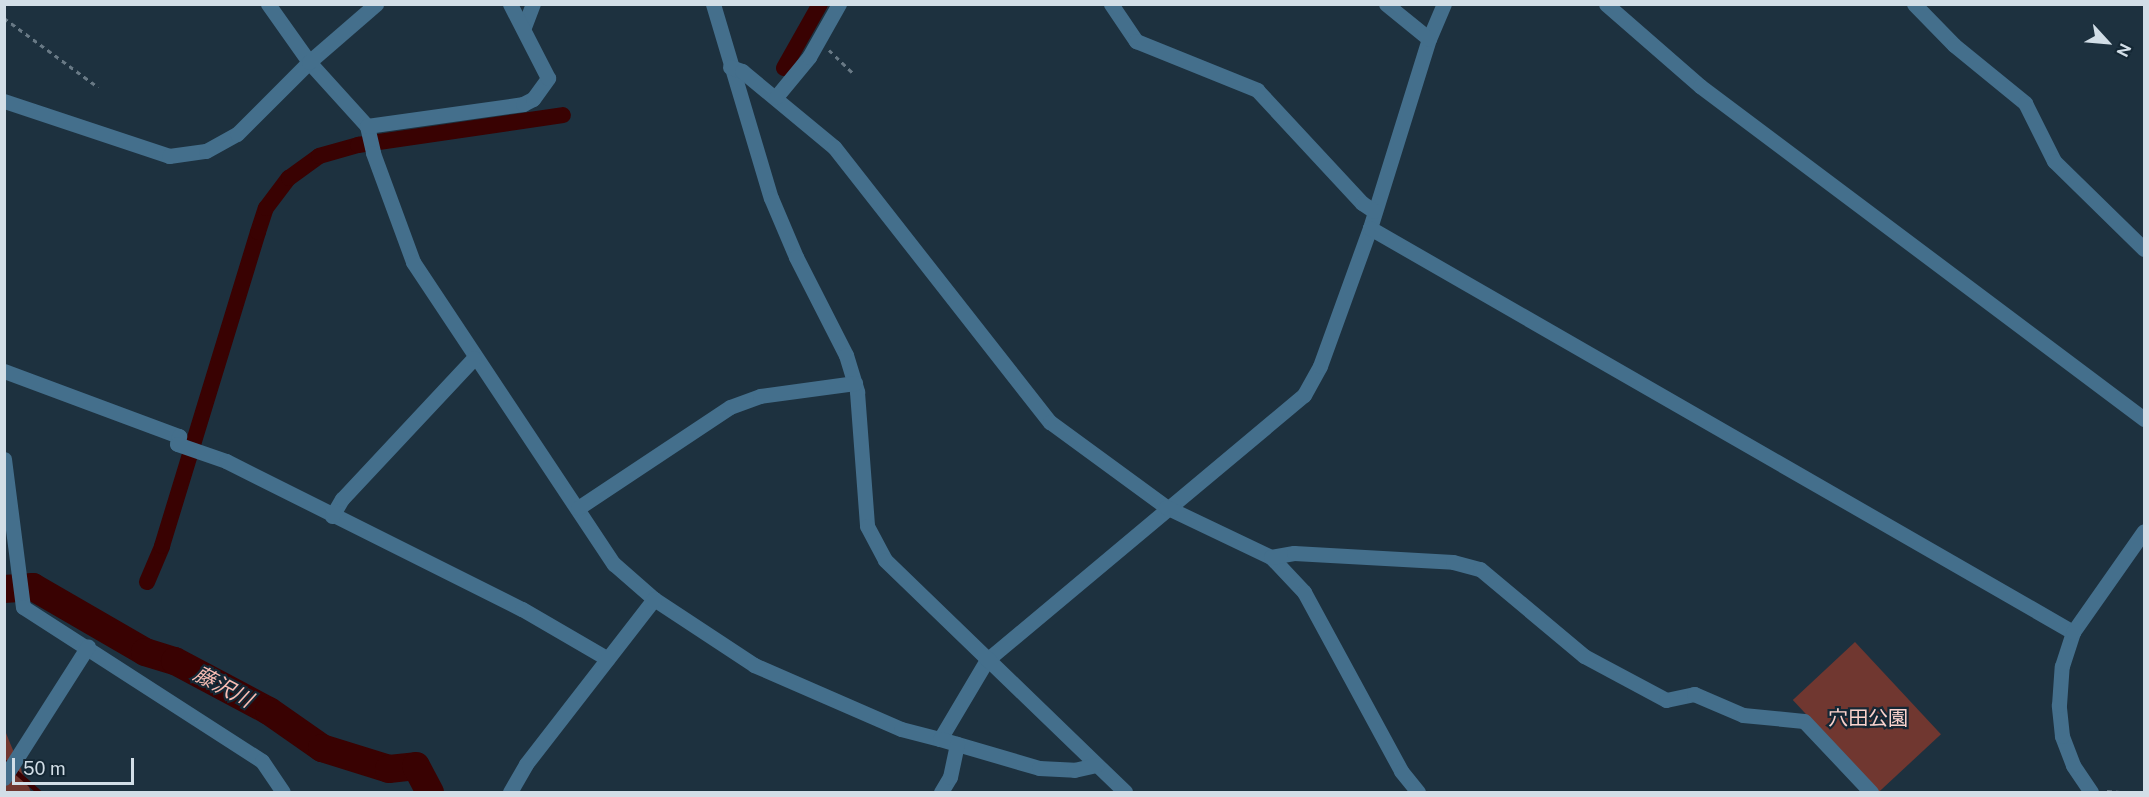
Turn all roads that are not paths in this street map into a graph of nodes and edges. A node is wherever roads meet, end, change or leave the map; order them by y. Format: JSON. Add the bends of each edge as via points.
{"nodes":[{"id":1,"x":268,"y":4,"type":"edge"},
{"id":2,"x":376,"y":4,"type":"edge"},
{"id":3,"x":510,"y":4,"type":"edge"},
{"id":4,"x":532,"y":4,"type":"edge"},
{"id":5,"x":713,"y":4,"type":"edge"},
{"id":6,"x":839,"y":4,"type":"edge"},
{"id":7,"x":1111,"y":4,"type":"edge"},
{"id":8,"x":1386,"y":4,"type":"edge"},
{"id":9,"x":1443,"y":4,"type":"edge"},
{"id":10,"x":1606,"y":4,"type":"edge"},
{"id":11,"x":1914,"y":4,"type":"edge"},
{"id":12,"x":524,"y":27,"type":"junction"},
{"id":13,"x":1429,"y":39,"type":"junction"},
{"id":14,"x":309,"y":62,"type":"junction"},
{"id":15,"x":730,"y":67,"type":"junction"},
{"id":16,"x":776,"y":97,"type":"junction"},
{"id":17,"x":4,"y":101,"type":"edge"},
{"id":18,"x":369,"y":130,"type":"junction"},
{"id":19,"x":1374,"y":211,"type":"junction"},
{"id":20,"x":1370,"y":228,"type":"junction"},
{"id":21,"x":2145,"y":249,"type":"edge"},
{"id":22,"x":474,"y":358,"type":"junction"},
{"id":23,"x":4,"y":371,"type":"edge"},
{"id":24,"x":855,"y":383,"type":"junction"},
{"id":25,"x":2145,"y":419,"type":"edge"},
{"id":26,"x":4,"y":459,"type":"edge"},
{"id":27,"x":1166,"y":507,"type":"junction"},
{"id":28,"x":578,"y":508,"type":"junction"},
{"id":29,"x":332,"y":516,"type":"junction"},
{"id":30,"x":2145,"y":531,"type":"edge"},
{"id":31,"x":2139,"y":551,"type":"edge"},
{"id":32,"x":1271,"y":557,"type":"junction"},
{"id":33,"x":654,"y":599,"type":"junction"},
{"id":34,"x":2073,"y":632,"type":"junction"},
{"id":35,"x":88,"y":646,"type":"junction"},
{"id":36,"x":608,"y":659,"type":"junction"},
{"id":37,"x":987,"y":660,"type":"junction"},
{"id":38,"x":940,"y":739,"type":"junction"},
{"id":39,"x":957,"y":744,"type":"junction"},
{"id":40,"x":1096,"y":765,"type":"junction"},
{"id":41,"x":4,"y":778,"type":"edge"},
{"id":42,"x":283,"y":792,"type":"edge"},
{"id":43,"x":510,"y":792,"type":"edge"},
{"id":44,"x":941,"y":792,"type":"edge"},
{"id":45,"x":1125,"y":792,"type":"edge"},
{"id":46,"x":1418,"y":792,"type":"edge"},
{"id":47,"x":1872,"y":792,"type":"edge"},
{"id":48,"x":2091,"y":792,"type":"edge"}],
"edges":[{"from":1,"to":14,"type":"street"},
{"from":2,"to":14,"type":"street"},
{"from":3,"to":12,"type":"street"},
{"from":4,"to":12,"type":"street"},
{"from":5,"to":15,"type":"street"},
{"from":6,"to":16,"type":"street","via":[[819,41]]},
{"from":7,"to":19,"type":"street","via":[[1136,41],[1257,90],[1362,203]]},
{"from":8,"to":13,"type":"street"},
{"from":9,"to":13,"type":"street"},
{"from":10,"to":25,"type":"street","via":[[1700,86]]},
{"from":11,"to":21,"type":"street","via":[[1954,45],[2025,103],[2057,166]]},
{"from":12,"to":18,"type":"street","via":[[548,78],[533,99],[523,104]]},
{"from":13,"to":19,"type":"street"},
{"from":14,"to":17,"type":"street","via":[[237,134],[197,152],[168,156]]},
{"from":14,"to":18,"type":"street"},
{"from":15,"to":16,"type":"street","via":[[742,70]]},
{"from":15,"to":24,"type":"street","via":[[771,198],[796,258],[846,355]]},
{"from":16,"to":27,"type":"street","via":[[834,147],[1050,422]]},
{"from":18,"to":22,"type":"street","via":[[373,153],[413,262]]},
{"from":19,"to":20,"type":"street"},
{"from":20,"to":27,"type":"street","via":[[1320,366],[1304,395]]},
{"from":20,"to":34,"type":"street"},
{"from":22,"to":28,"type":"street"},
{"from":22,"to":29,"type":"street","via":[[342,499]]},
{"from":23,"to":29,"type":"street","via":[[179,436],[177,444],[202,451]]},
{"from":24,"to":28,"type":"street","via":[[760,396],[730,407]]},
{"from":24,"to":37,"type":"street","via":[[867,526],[885,560]]},
{"from":26,"to":35,"type":"street","via":[[23,607]]},
{"from":27,"to":32,"type":"street"},
{"from":27,"to":37,"type":"street"},
{"from":28,"to":33,"type":"street","via":[[614,564]]},
{"from":29,"to":36,"type":"street","via":[[522,609]]},
{"from":30,"to":31,"type":"street"},
{"from":31,"to":34,"type":"street"},
{"from":32,"to":46,"type":"street","via":[[1304,592],[1401,771]]},
{"from":32,"to":47,"type":"street","via":[[1294,553],[1453,562],[1480,569],[1584,656],[1666,700],[1694,694],[1743,715],[1804,721]]},
{"from":33,"to":36,"type":"street"},
{"from":33,"to":38,"type":"street","via":[[754,665],[786,681],[902,729]]},
{"from":34,"to":48,"type":"street","via":[[2060,681],[2062,736],[2073,765]]},
{"from":35,"to":41,"type":"street"},
{"from":35,"to":42,"type":"street","via":[[262,761]]},
{"from":36,"to":43,"type":"street","via":[[526,764]]},
{"from":37,"to":38,"type":"street"},
{"from":37,"to":40,"type":"street"},
{"from":38,"to":39,"type":"street"},
{"from":39,"to":40,"type":"street","via":[[1039,768],[1074,770]]},
{"from":39,"to":44,"type":"street","via":[[950,777]]},
{"from":40,"to":45,"type":"street"}]}
